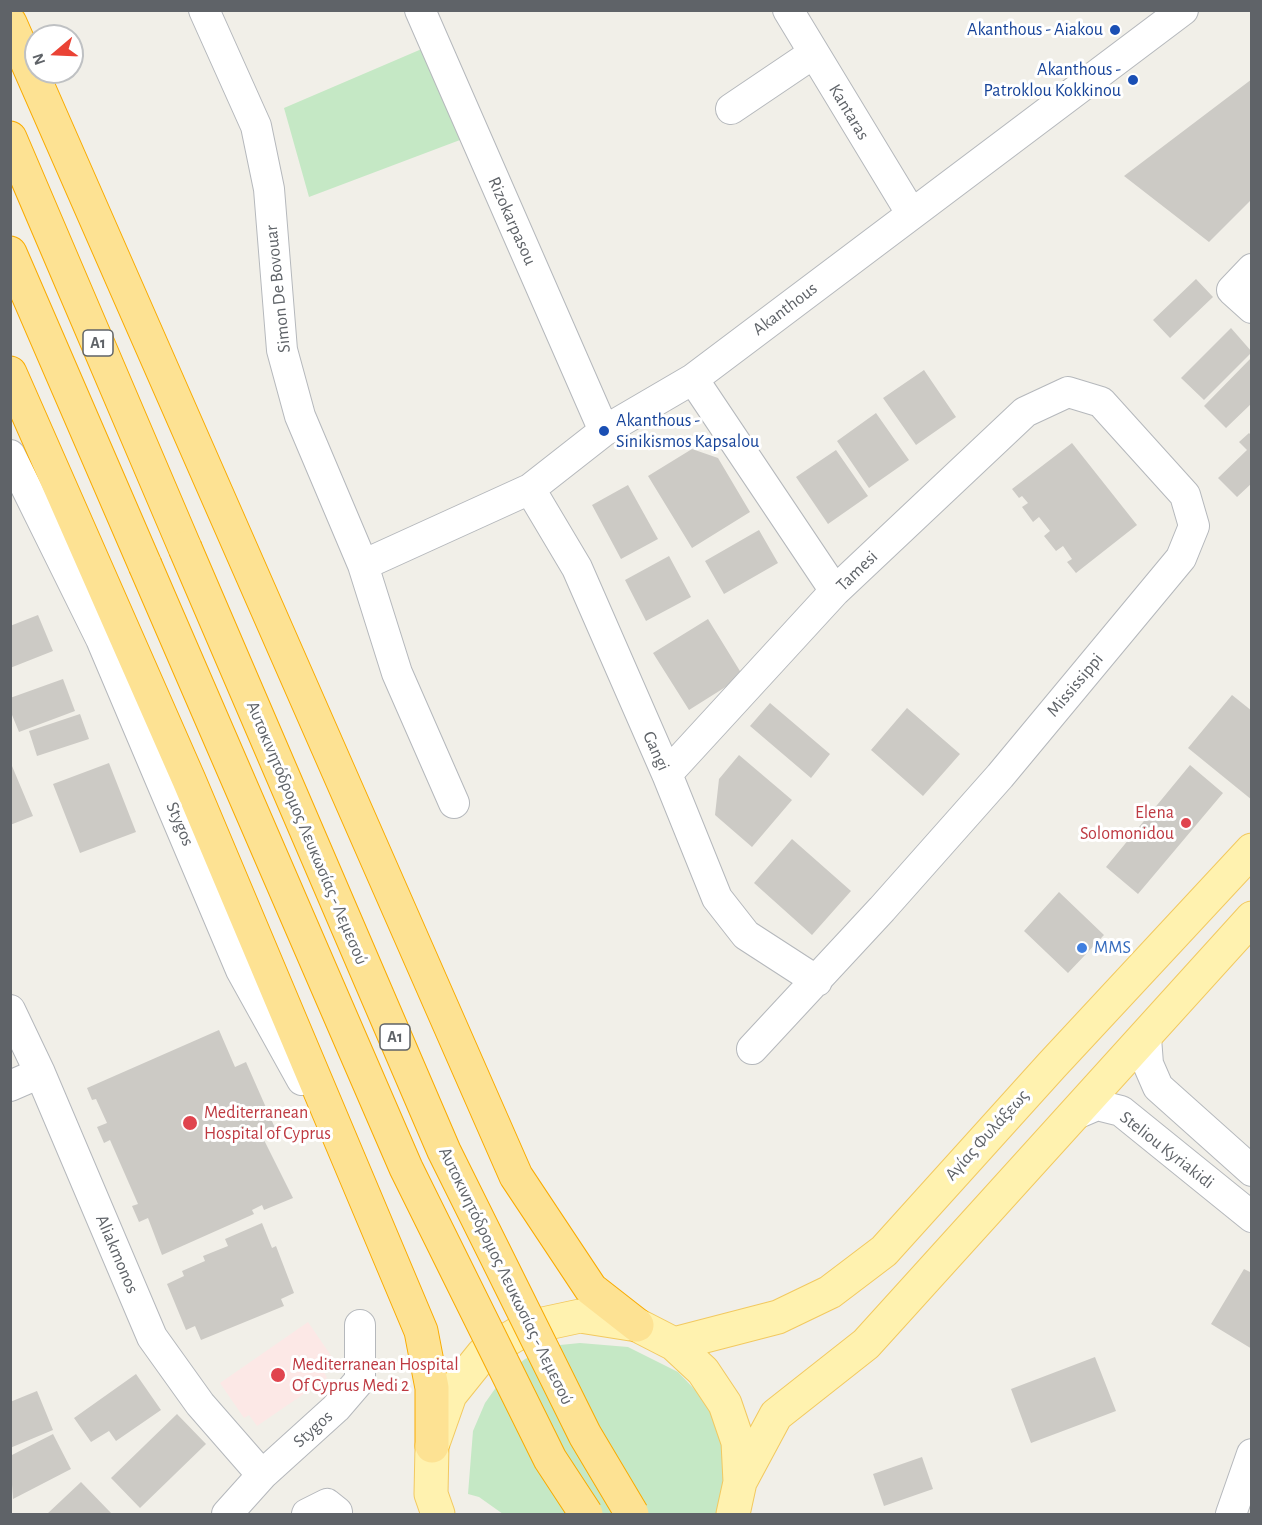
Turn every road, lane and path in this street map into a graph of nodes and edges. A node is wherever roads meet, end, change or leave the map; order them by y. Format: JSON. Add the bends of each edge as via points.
{"nodes":[{"id":1,"x":204,"y":10,"type":"edge"},
{"id":2,"x":420,"y":10,"type":"edge"},
{"id":3,"x":788,"y":10,"type":"edge"},
{"id":4,"x":1183,"y":10,"type":"edge"},
{"id":5,"x":10,"y":23,"type":"edge"},
{"id":6,"x":814,"y":53,"type":"junction"},
{"id":7,"x":731,"y":109,"type":"dead end"},
{"id":8,"x":10,"y":138,"type":"edge"},
{"id":9,"x":911,"y":213,"type":"junction"},
{"id":10,"x":10,"y":253,"type":"edge"},
{"id":11,"x":10,"y":373,"type":"edge"},
{"id":12,"x":693,"y":379,"type":"junction"},
{"id":13,"x":1068,"y":392,"type":"joint"},
{"id":14,"x":604,"y":431,"type":"junction"},
{"id":15,"x":11,"y":456,"type":"edge"},
{"id":16,"x":530,"y":489,"type":"junction"},
{"id":17,"x":363,"y":565,"type":"junction"},
{"id":18,"x":835,"y":591,"type":"junction"},
{"id":19,"x":667,"y":774,"type":"junction"},
{"id":20,"x":454,"y":803,"type":"dead end"},
{"id":21,"x":1251,"y":850,"type":"edge"},
{"id":22,"x":1251,"y":918,"type":"edge"},
{"id":23,"x":817,"y":981,"type":"junction"},
{"id":24,"x":10,"y":1010,"type":"edge"},
{"id":25,"x":1146,"y":1038,"type":"junction"},
{"id":26,"x":752,"y":1049,"type":"dead end"},
{"id":27,"x":40,"y":1073,"type":"junction"},
{"id":28,"x":10,"y":1086,"type":"edge"},
{"id":29,"x":1076,"y":1114,"type":"junction"},
{"id":30,"x":1251,"y":1171,"type":"edge"},
{"id":31,"x":361,"y":1187,"type":"junction"},
{"id":32,"x":1251,"y":1217,"type":"edge"},
{"id":33,"x":360,"y":1325,"type":"dead end"},
{"id":34,"x":637,"y":1325,"type":"junction"},
{"id":35,"x":674,"y":1344,"type":"junction"},
{"id":36,"x":432,"y":1446,"type":"junction"},
{"id":37,"x":1251,"y":1454,"type":"edge"},
{"id":38,"x":262,"y":1475,"type":"junction"},
{"id":39,"x":740,"y":1482,"type":"junction"},
{"id":40,"x":431,"y":1508,"type":"edge"},
{"id":41,"x":227,"y":1515,"type":"edge"},
{"id":42,"x":307,"y":1515,"type":"edge"},
{"id":43,"x":336,"y":1515,"type":"edge"},
{"id":44,"x":586,"y":1515,"type":"edge"},
{"id":45,"x":632,"y":1515,"type":"edge"},
{"id":46,"x":733,"y":1515,"type":"edge"},
{"id":47,"x":1231,"y":1515,"type":"edge"}],
"edges":[{"from":1,"to":17,"type":"street","name":"Simon De Bovouar","via":[[256,126],[268,189],[282,350],[300,416]]},
{"from":2,"to":14,"type":"street","name":"Rizokarpasou"},
{"from":3,"to":6,"type":"street","name":"Kantaras"},
{"from":4,"to":9,"type":"street","name":"Akanthous"},
{"from":5,"to":34,"type":"highway","via":[[516,1176],[591,1288]]},
{"from":6,"to":7,"type":"street"},
{"from":6,"to":9,"type":"street","name":"Kantaras"},
{"from":8,"to":45,"type":"highway","name":"Αυτοκινητόδρομος Λευκωσίας - Λεμεσού","number":"A1","bridge":true,"via":[[444,1151],[585,1435]]},
{"from":9,"to":12,"type":"street","name":"Akanthous"},
{"from":10,"to":44,"type":"highway","number":"A1","bridge":true,"via":[[406,1168],[550,1459]]},
{"from":11,"to":31,"type":"highway","via":[[189,780]]},
{"from":12,"to":14,"type":"street","name":"Akanthous"},
{"from":12,"to":18,"type":"street"},
{"from":13,"to":18,"type":"street","name":"Tamesi","via":[[1025,412]]},
{"from":13,"to":23,"type":"street","name":"Mississippi","via":[[1101,402],[1185,495],[1194,526],[1181,558],[1000,776]]},
{"from":14,"to":16,"type":"street","name":"Akanthous"},
{"from":15,"to":31,"type":"street","name":"Stygos","via":[[101,639],[242,970]]},
{"from":16,"to":17,"type":"street","name":"Akanthous"},
{"from":16,"to":19,"type":"street","name":"Gangi","via":[[577,568]]},
{"from":17,"to":20,"type":"street","name":"Simon De Bovouar","via":[[397,673]]},
{"from":18,"to":19,"type":"street","name":"Tamesi"},
{"from":19,"to":23,"type":"street","name":"Gangi","via":[[717,897],[746,934]]},
{"from":21,"to":35,"type":"main road","name":"Αγίας Φυλάξεως","via":[[884,1251],[830,1292],[778,1317]]},
{"from":22,"to":25,"type":"main road"},
{"from":23,"to":26,"type":"street","name":"Mississippi"},
{"from":24,"to":27,"type":"street","name":"Aliakmonos"},
{"from":25,"to":29,"type":"main road"},
{"from":25,"to":30,"type":"street","name":"Steliou Kyriakidi","via":[[1148,1064],[1158,1087]]},
{"from":27,"to":28,"type":"street"},
{"from":27,"to":38,"type":"street","name":"Aliakmonos","via":[[152,1337],[200,1404]]},
{"from":29,"to":32,"type":"street","name":"Steliou Kyriakidi","via":[[1098,1105],[1121,1112]]},
{"from":29,"to":39,"type":"main road","via":[[866,1344],[776,1415]]},
{"from":31,"to":36,"type":"highway","via":[[421,1330],[432,1388]]},
{"from":33,"to":38,"type":"street","name":"Stygos","via":[[360,1380],[336,1408]]},
{"from":34,"to":35,"type":"main road"},
{"from":34,"to":36,"type":"main road","via":[[580,1316],[529,1327],[483,1354],[450,1395]]},
{"from":35,"to":39,"type":"main road","via":[[703,1371],[725,1404],[738,1442]]},
{"from":36,"to":40,"type":"main road"},
{"from":37,"to":47,"type":"street"},
{"from":38,"to":41,"type":"street","name":"Stygos"},
{"from":39,"to":46,"type":"main road"},
{"from":42,"to":43,"type":"street","via":[[327,1504]]}]}
